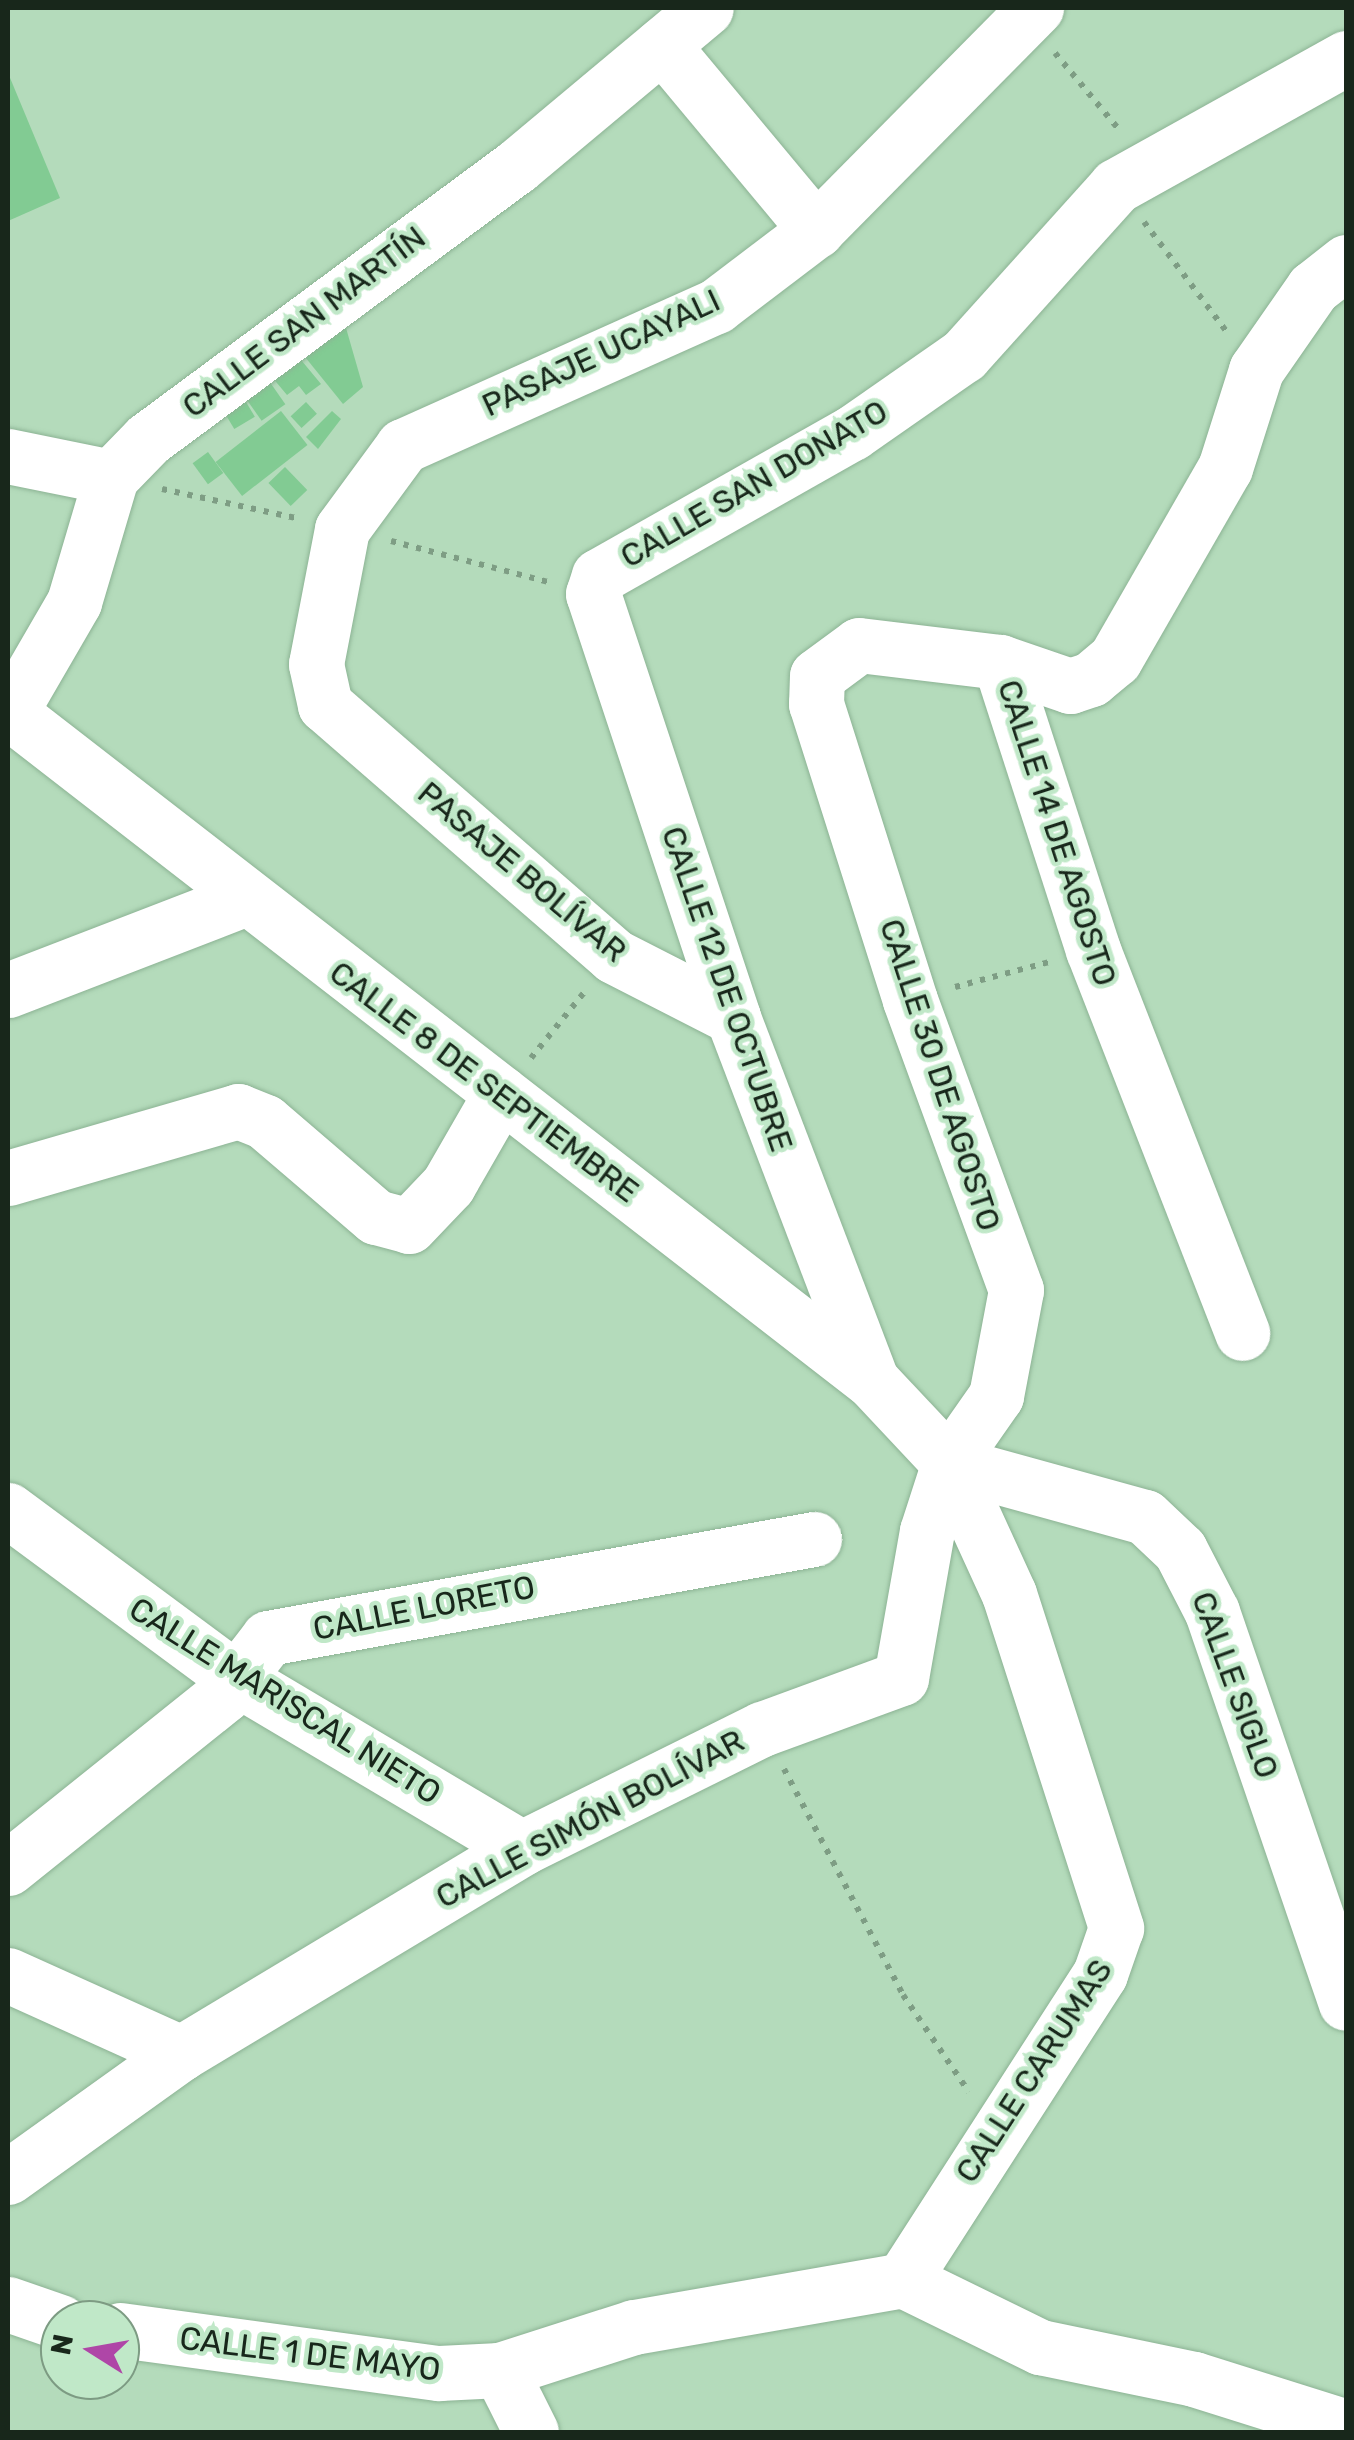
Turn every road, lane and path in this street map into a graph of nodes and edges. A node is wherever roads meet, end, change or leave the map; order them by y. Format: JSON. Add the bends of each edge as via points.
{"nodes":[{"id":1,"x":706,"y":8,"type":"edge"},
{"id":2,"x":1031,"y":12,"type":"edge"},
{"id":3,"x":662,"y":45,"type":"junction"},
{"id":4,"x":1346,"y":58,"type":"edge"},
{"id":5,"x":1131,"y":175,"type":"junction"},
{"id":6,"x":816,"y":230,"type":"junction"},
{"id":7,"x":1346,"y":262,"type":"edge"},
{"id":8,"x":1256,"y":370,"type":"junction"},
{"id":9,"x":8,"y":456,"type":"edge"},
{"id":10,"x":110,"y":477,"type":"junction"},
{"id":11,"x":593,"y":594,"type":"joint"},
{"id":12,"x":1000,"y":662,"type":"junction"},
{"id":13,"x":326,"y":704,"type":"joint"},
{"id":14,"x":9,"y":713,"type":"edge"},
{"id":15,"x":244,"y":899,"type":"junction"},
{"id":16,"x":1093,"y":950,"type":"junction"},
{"id":17,"x":614,"y":956,"type":"junction"},
{"id":18,"x":8,"y":990,"type":"edge"},
{"id":19,"x":910,"y":1000,"type":"junction"},
{"id":20,"x":732,"y":1017,"type":"junction"},
{"id":21,"x":502,"y":1094,"type":"junction"},
{"id":22,"x":8,"y":1178,"type":"edge"},
{"id":23,"x":1242,"y":1332,"type":"dead end"},
{"id":24,"x":872,"y":1380,"type":"junction"},
{"id":25,"x":949,"y":1463,"type":"junction"},
{"id":26,"x":8,"y":1510,"type":"edge"},
{"id":27,"x":814,"y":1539,"type":"dead end"},
{"id":28,"x":234,"y":1677,"type":"junction"},
{"id":29,"x":762,"y":1729,"type":"junction"},
{"id":30,"x":522,"y":1848,"type":"junction"},
{"id":31,"x":8,"y":1868,"type":"edge"},
{"id":32,"x":8,"y":1975,"type":"edge"},
{"id":33,"x":1346,"y":2004,"type":"edge"},
{"id":34,"x":180,"y":2053,"type":"junction"},
{"id":35,"x":994,"y":2130,"type":"junction"},
{"id":36,"x":8,"y":2177,"type":"edge"},
{"id":37,"x":904,"y":2280,"type":"junction"},
{"id":38,"x":8,"y":2304,"type":"edge"},
{"id":39,"x":40,"y":2315,"type":"edge"},
{"id":40,"x":140,"y":2333,"type":"edge"},
{"id":41,"x":500,"y":2370,"type":"junction"},
{"id":42,"x":1343,"y":2423,"type":"edge"},
{"id":43,"x":531,"y":2432,"type":"edge"}],
"edges":[{"from":1,"to":3,"type":"street","name":"CALLE SAN MARTÍN"},
{"from":2,"to":5,"type":"path"},
{"from":2,"to":6,"type":"street","name":"PASAJE UCAYALI"},
{"from":3,"to":6,"type":"street"},
{"from":3,"to":10,"type":"street","name":"CALLE SAN MARTÍN","via":[[517,166],[244,361]]},
{"from":4,"to":5,"type":"street","name":"CALLE SAN DONATO"},
{"from":5,"to":8,"type":"path"},
{"from":5,"to":11,"type":"street","name":"CALLE SAN DONATO","via":[[964,355],[852,433],[616,562]]},
{"from":6,"to":13,"type":"street","name":"PASAJE UCAYALI","via":[[716,306],[403,446],[342,528],[316,664]]},
{"from":7,"to":8,"type":"street","name":"CALLE 14 DE AGOSTO","via":[[1313,288]]},
{"from":8,"to":12,"type":"street","name":"CALLE 14 DE AGOSTO","via":[[1224,468],[1115,658],[1070,686]]},
{"from":9,"to":10,"type":"street"},
{"from":10,"to":14,"type":"street","via":[[74,602]]},
{"from":11,"to":20,"type":"street","name":"CALLE 12 DE OCTUBRE"},
{"from":12,"to":16,"type":"street","name":"CALLE 14 DE AGOSTO"},
{"from":12,"to":19,"type":"street","name":"CALLE 30 DE AGOSTO","via":[[858,645],[817,676],[816,704]]},
{"from":13,"to":17,"type":"street","name":"PASAJE BOLÍVAR"},
{"from":14,"to":15,"type":"street","name":"CALLE 8 DE SEPTIEMBRE"},
{"from":15,"to":18,"type":"street"},
{"from":15,"to":21,"type":"street","name":"CALLE 8 DE SEPTIEMBRE"},
{"from":16,"to":19,"type":"path"},
{"from":16,"to":23,"type":"street","name":"CALLE 14 DE AGOSTO"},
{"from":17,"to":20,"type":"street","name":"PASAJE BOLÍVAR"},
{"from":17,"to":21,"type":"path"},
{"from":19,"to":25,"type":"street","name":"CALLE 30 DE AGOSTO","via":[[1016,1290],[996,1396]]},
{"from":20,"to":24,"type":"street","name":"CALLE 12 DE OCTUBRE"},
{"from":21,"to":22,"type":"street","via":[[448,1185],[408,1226],[376,1217],[265,1122],[238,1111]]},
{"from":21,"to":24,"type":"street","name":"CALLE 8 DE SEPTIEMBRE"},
{"from":24,"to":25,"type":"street","name":"CALLE 8 DE SEPTIEMBRE"},
{"from":25,"to":29,"type":"street","name":"CALLE SIMÓN BOLÍVAR","via":[[901,1678]]},
{"from":25,"to":33,"type":"street","name":"CALLE SIGLO","via":[[1145,1517],[1180,1550],[1212,1612]]},
{"from":25,"to":35,"type":"street","name":"CALLE CARUMAS","via":[[1009,1594],[1116,1928],[1100,1974]]},
{"from":26,"to":28,"type":"street","name":"CALLE MARISCAL NIETO"},
{"from":27,"to":28,"type":"street","name":"CALLE LORETO","via":[[268,1638]]},
{"from":28,"to":30,"type":"street","name":"CALLE MARISCAL NIETO"},
{"from":28,"to":31,"type":"street","name":"CALLE LORETO","via":[[224,1695]]},
{"from":29,"to":30,"type":"street","name":"CALLE SIMÓN BOLÍVAR"},
{"from":29,"to":35,"type":"path","via":[[903,1995]]},
{"from":30,"to":34,"type":"street","name":"CALLE SIMÓN BOLÍVAR"},
{"from":32,"to":34,"type":"street"},
{"from":34,"to":36,"type":"street","name":"CALLE SIMÓN BOLÍVAR"},
{"from":35,"to":37,"type":"street","name":"CALLE CARUMAS"},
{"from":37,"to":41,"type":"street","via":[[634,2326]]},
{"from":37,"to":42,"type":"street","via":[[1040,2348],[1194,2379]]},
{"from":38,"to":39,"type":"street"},
{"from":40,"to":41,"type":"street","name":"CALLE 1 DE MAYO","via":[[439,2373]]},
{"from":41,"to":43,"type":"street"}]}
